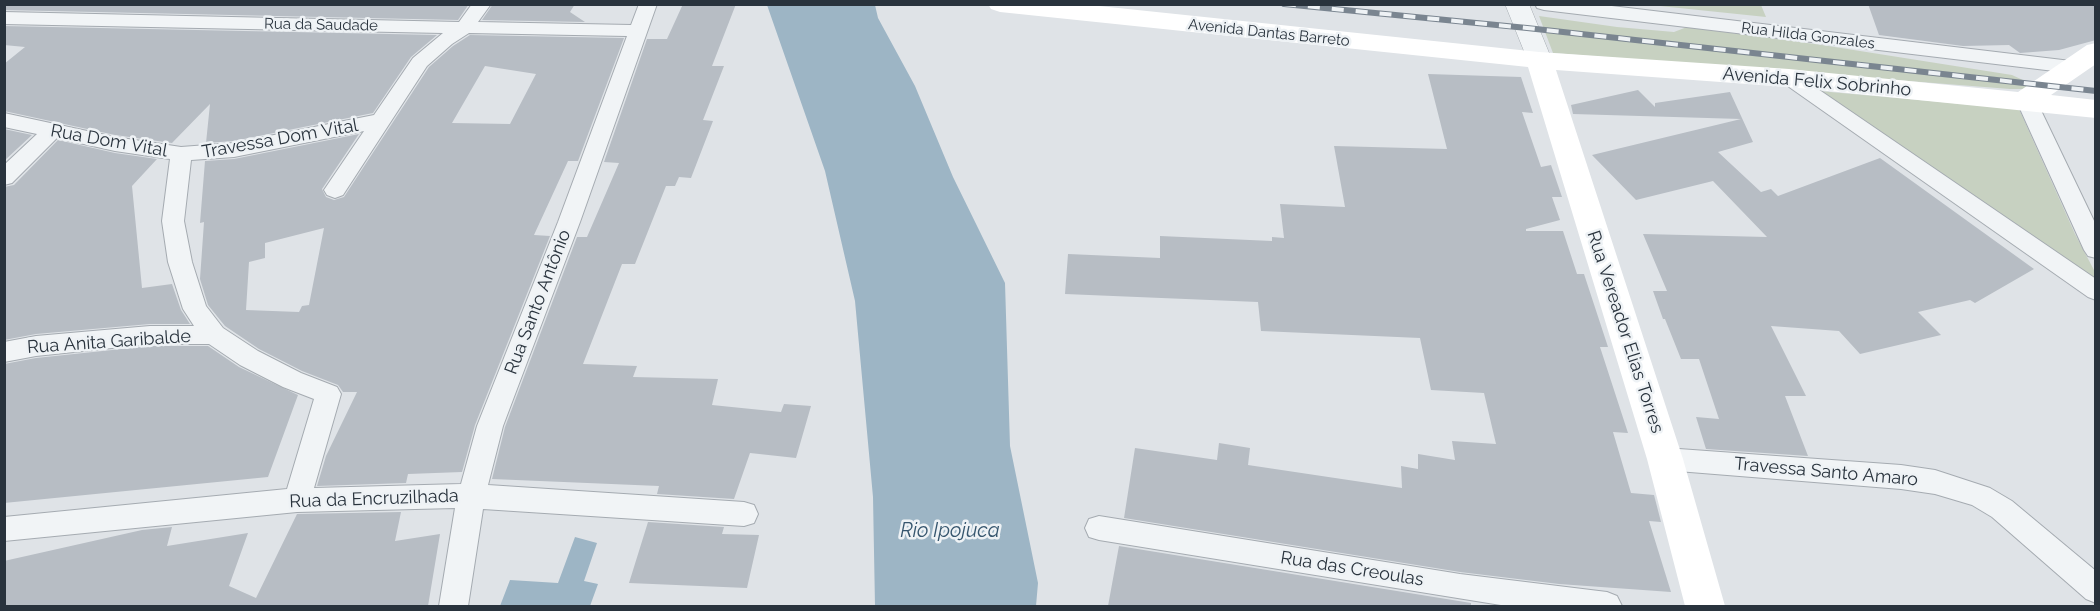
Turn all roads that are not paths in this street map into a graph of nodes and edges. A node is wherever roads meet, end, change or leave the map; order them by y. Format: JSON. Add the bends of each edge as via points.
{"nodes":[{"id":1,"x":124,"y":4,"type":"edge"},
{"id":2,"x":482,"y":4,"type":"edge"},
{"id":3,"x":648,"y":4,"type":"edge"},
{"id":4,"x":1000,"y":4,"type":"edge"},
{"id":5,"x":1517,"y":4,"type":"edge"},
{"id":6,"x":1544,"y":4,"type":"edge"},
{"id":7,"x":4,"y":18,"type":"edge"},
{"id":8,"x":105,"y":21,"type":"junction"},
{"id":9,"x":464,"y":28,"type":"junction"},
{"id":10,"x":638,"y":31,"type":"junction"},
{"id":11,"x":2096,"y":51,"type":"edge"},
{"id":12,"x":1539,"y":60,"type":"junction"},
{"id":13,"x":2072,"y":67,"type":"junction"},
{"id":14,"x":1789,"y":78,"type":"junction"},
{"id":15,"x":2026,"y":100,"type":"junction"},
{"id":16,"x":2096,"y":109,"type":"edge"},
{"id":17,"x":4,"y":120,"type":"edge"},
{"id":18,"x":378,"y":121,"type":"junction"},
{"id":19,"x":51,"y":132,"type":"junction"},
{"id":20,"x":181,"y":154,"type":"junction"},
{"id":21,"x":4,"y":178,"type":"edge"},
{"id":22,"x":335,"y":190,"type":"dead end"},
{"id":23,"x":2096,"y":250,"type":"edge"},
{"id":24,"x":2096,"y":291,"type":"edge"},
{"id":25,"x":214,"y":335,"type":"junction"},
{"id":26,"x":4,"y":352,"type":"edge"},
{"id":27,"x":1665,"y":459,"type":"junction"},
{"id":28,"x":471,"y":496,"type":"junction"},
{"id":29,"x":297,"y":500,"type":"junction"},
{"id":30,"x":744,"y":514,"type":"dead end"},
{"id":31,"x":1099,"y":528,"type":"dead end"},
{"id":32,"x":4,"y":529,"type":"edge"},
{"id":33,"x":2096,"y":590,"type":"edge"},
{"id":34,"x":454,"y":606,"type":"edge"},
{"id":35,"x":1607,"y":606,"type":"edge"},
{"id":36,"x":1705,"y":606,"type":"edge"}],
"edges":[{"from":1,"to":8,"type":"street"},
{"from":2,"to":9,"type":"street"},
{"from":3,"to":10,"type":"street","name":"Rua Santo Antônio"},
{"from":4,"to":12,"type":"main road","name":"Avenida Dantas Barreto"},
{"from":5,"to":12,"type":"street"},
{"from":6,"to":13,"type":"street","name":"Rua Hilda Gonzales"},
{"from":7,"to":8,"type":"street","name":"Rua da Saudade"},
{"from":8,"to":9,"type":"street","name":"Rua da Saudade"},
{"from":9,"to":10,"type":"street","name":"Rua da Saudade"},
{"from":9,"to":18,"type":"street","via":[[429,52]]},
{"from":10,"to":28,"type":"street","name":"Rua Santo Antônio","via":[[490,426]]},
{"from":11,"to":13,"type":"main road"},
{"from":12,"to":14,"type":"main road","name":"Avenida Felix Sobrinho"},
{"from":12,"to":27,"type":"main road","name":"Rua Vereador Elias Torres"},
{"from":13,"to":15,"type":"main road"},
{"from":14,"to":15,"type":"main road","name":"Avenida Felix Sobrinho"},
{"from":14,"to":24,"type":"street"},
{"from":15,"to":16,"type":"main road","name":"Avenida Felix Sobrinho"},
{"from":15,"to":23,"type":"street"},
{"from":17,"to":19,"type":"street","name":"Rua Dom Vital"},
{"from":18,"to":20,"type":"street","name":"Travessa Dom Vital","via":[[234,150]]},
{"from":18,"to":22,"type":"street"},
{"from":19,"to":20,"type":"street","name":"Rua Dom Vital"},
{"from":19,"to":21,"type":"street"},
{"from":20,"to":25,"type":"street","name":"Rua Dom Vital","via":[[174,209],[175,240],[195,309]]},
{"from":25,"to":26,"type":"street","name":"Rua Anita Garibalde","via":[[150,335]]},
{"from":25,"to":29,"type":"street","name":"Rua Dom Vital","via":[[249,358],[328,394]]},
{"from":27,"to":33,"type":"street","name":"Travessa Santo Amaro","via":[[1935,482],[1980,496],[2002,508]]},
{"from":27,"to":36,"type":"main road","name":"Rua Vereador Elias Torres"},
{"from":28,"to":29,"type":"street","name":"Rua da Encruzilhada"},
{"from":28,"to":30,"type":"street","name":"Rua da Encruzilhada"},
{"from":28,"to":34,"type":"street","name":"Rua Santo Antônio"},
{"from":29,"to":32,"type":"street","name":"Rua da Encruzilhada"},
{"from":31,"to":35,"type":"street","name":"Rua das Creoulas","via":[[1460,587]]}]}
